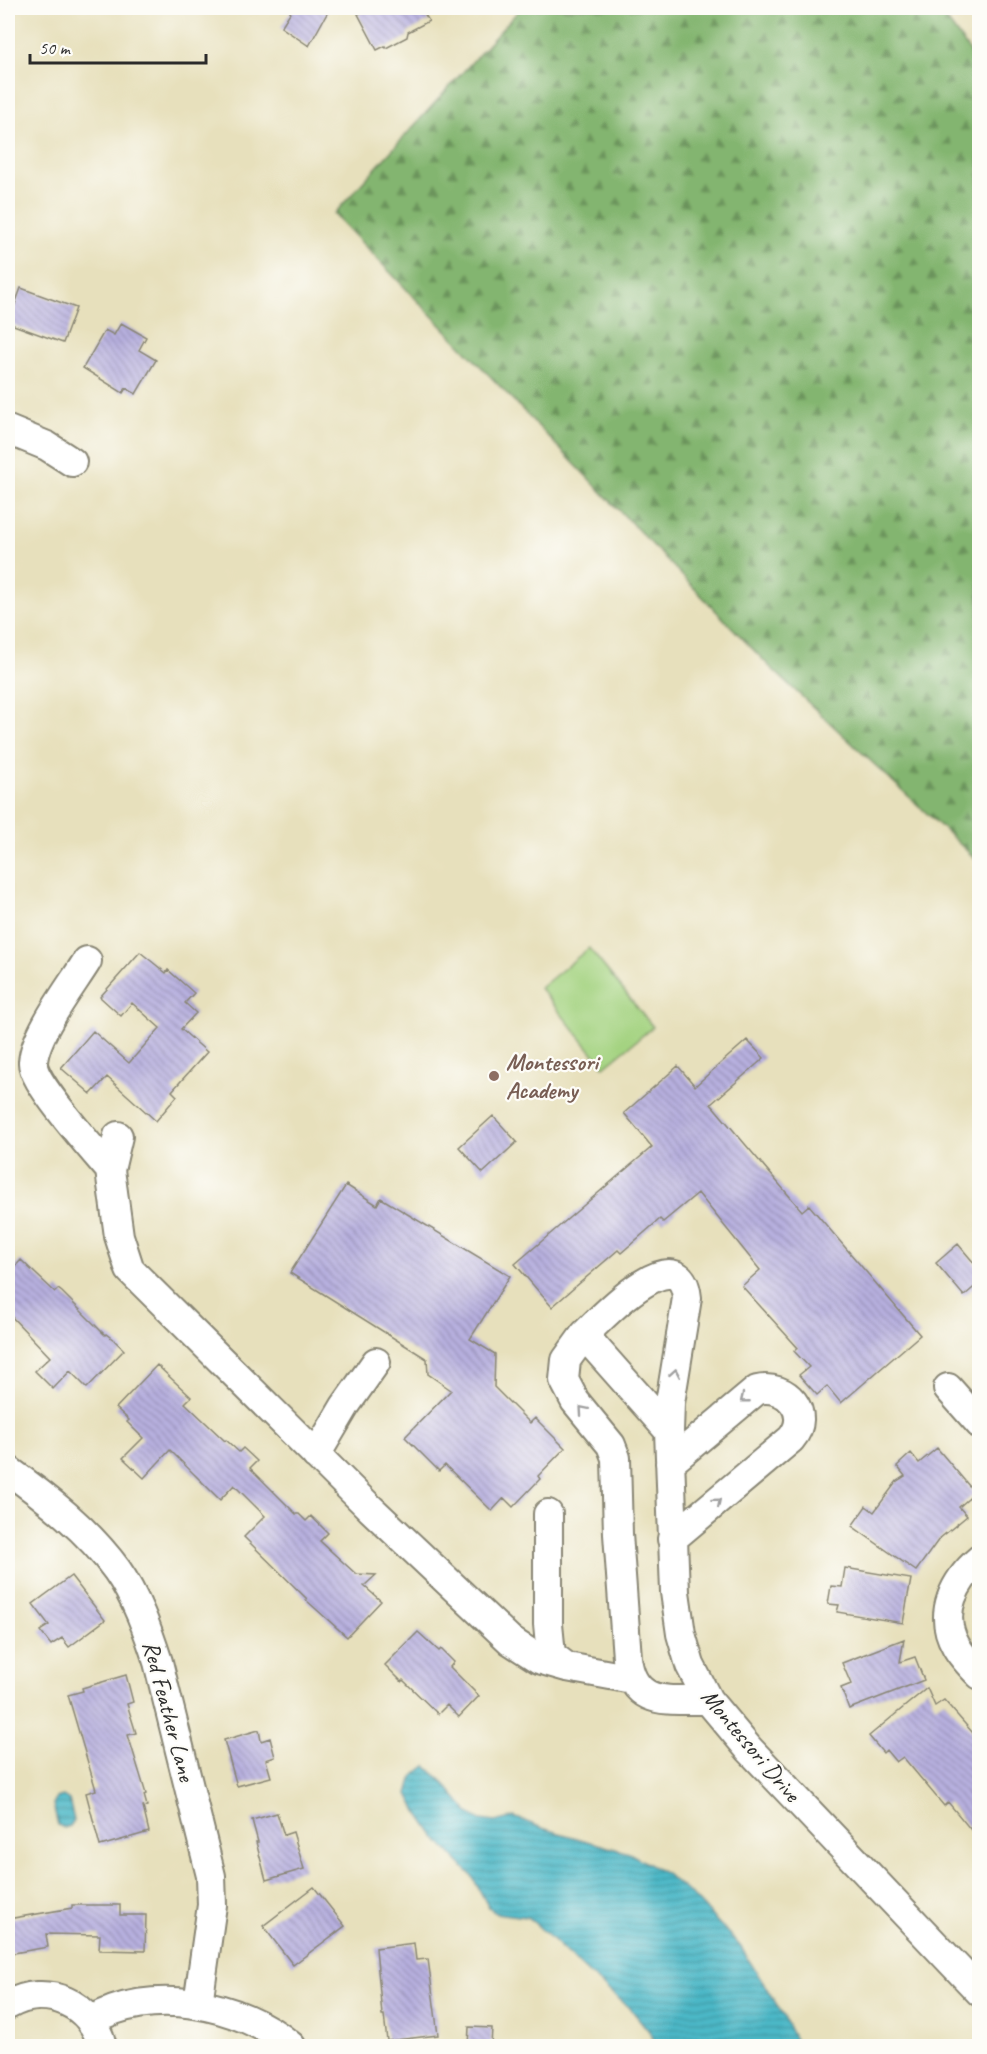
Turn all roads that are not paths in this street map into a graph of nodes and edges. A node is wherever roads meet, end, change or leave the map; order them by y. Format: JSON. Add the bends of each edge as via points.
{"nodes":[{"id":1,"x":8,"y":429,"type":"edge"},
{"id":2,"x":72,"y":462,"type":"dead end"},
{"id":3,"x":87,"y":961,"type":"dead end"},
{"id":4,"x":118,"y":1136,"type":"dead end"},
{"id":5,"x":110,"y":1170,"type":"junction"},
{"id":6,"x":584,"y":1335,"type":"junction"},
{"id":7,"x":376,"y":1362,"type":"dead end"},
{"id":8,"x":948,"y":1388,"type":"dead end"},
{"id":9,"x":980,"y":1424,"type":"edge"},
{"id":10,"x":669,"y":1431,"type":"junction"},
{"id":11,"x":316,"y":1455,"type":"junction"},
{"id":12,"x":670,"y":1463,"type":"junction"},
{"id":13,"x":8,"y":1470,"type":"edge"},
{"id":14,"x":548,"y":1514,"type":"dead end"},
{"id":15,"x":672,"y":1539,"type":"junction"},
{"id":16,"x":980,"y":1559,"type":"edge"},
{"id":17,"x":567,"y":1667,"type":"junction"},
{"id":18,"x":980,"y":1675,"type":"edge"},
{"id":19,"x":632,"y":1679,"type":"junction"},
{"id":20,"x":708,"y":1700,"type":"junction"},
{"id":21,"x":980,"y":1992,"type":"edge"},
{"id":22,"x":198,"y":2004,"type":"junction"},
{"id":23,"x":8,"y":2005,"type":"edge"},
{"id":24,"x":97,"y":2034,"type":"edge"},
{"id":25,"x":291,"y":2046,"type":"edge"}],
"edges":[{"from":1,"to":2,"type":"street"},
{"from":3,"to":5,"type":"street","via":[[47,1024],[32,1065],[40,1084]]},
{"from":4,"to":5,"type":"street"},
{"from":5,"to":11,"type":"street","via":[[119,1236],[130,1270]]},
{"from":6,"to":10,"type":"street"},
{"from":10,"to":6,"type":"street","name":"Montessori Drive","one_way":true,"via":[[687,1298],[680,1280],[667,1274],[651,1278]]},
{"from":19,"to":6,"type":"street","name":"Montessori Drive","one_way":true,"via":[[618,1534],[616,1458],[611,1445],[575,1401],[564,1380],[566,1360]]},
{"from":7,"to":11,"type":"street"},
{"from":8,"to":9,"type":"street"},
{"from":10,"to":12,"type":"street","name":"Montessori Drive"},
{"from":11,"to":17,"type":"street","via":[[511,1641],[540,1659]]},
{"from":12,"to":15,"type":"street","name":"Montessori Drive"},
{"from":15,"to":12,"type":"street","one_way":true,"via":[[791,1439],[799,1423],[799,1410],[786,1394],[772,1389],[757,1390]]},
{"from":13,"to":22,"type":"street","name":"Red Feather Lane","via":[[72,1521],[103,1554],[123,1580],[147,1628],[211,1876],[212,1905]]},
{"from":14,"to":17,"type":"street","via":[[550,1648],[555,1660]]},
{"from":15,"to":20,"type":"street","name":"Montessori Drive","via":[[681,1634],[690,1665]]},
{"from":16,"to":18,"type":"street","via":[[955,1586],[949,1616],[954,1644]]},
{"from":17,"to":19,"type":"street"},
{"from":19,"to":20,"type":"street","via":[[651,1697]]},
{"from":20,"to":21,"type":"street","name":"Montessori Drive","via":[[749,1749]]},
{"from":22,"to":24,"type":"street","via":[[165,2001],[113,2011]]},
{"from":22,"to":25,"type":"street","via":[[249,2019]]},
{"from":23,"to":24,"type":"street","via":[[33,1996],[53,1996],[74,2005]]}]}
